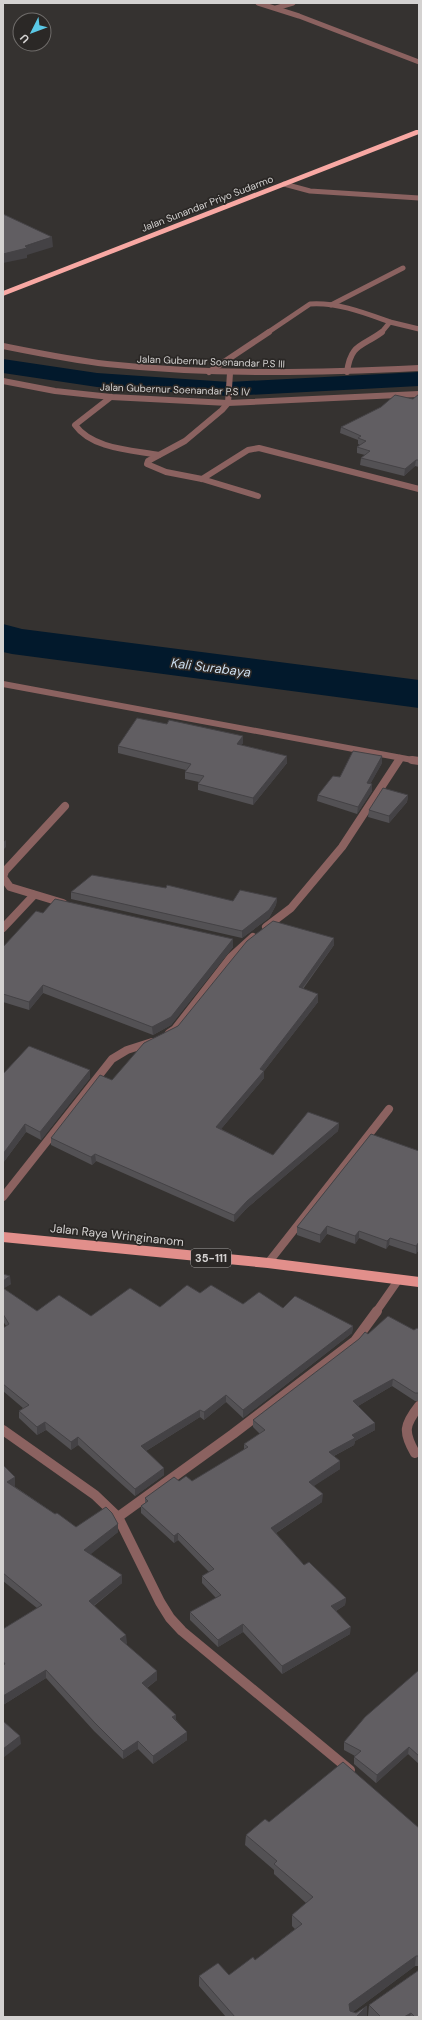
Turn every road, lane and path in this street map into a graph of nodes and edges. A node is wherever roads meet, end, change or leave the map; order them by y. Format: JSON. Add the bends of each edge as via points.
{"nodes":[{"id":1,"x":258,"y":3,"type":"edge"},
{"id":2,"x":293,"y":3,"type":"edge"},
{"id":3,"x":276,"y":8,"type":"junction"},
{"id":4,"x":419,"y":62,"type":"edge"},
{"id":5,"x":419,"y":132,"type":"edge"},
{"id":6,"x":284,"y":184,"type":"junction"},
{"id":7,"x":419,"y":198,"type":"edge"},
{"id":8,"x":403,"y":268,"type":"dead end"},
{"id":9,"x":3,"y":294,"type":"edge"},
{"id":10,"x":331,"y":305,"type":"junction"},
{"id":11,"x":390,"y":322,"type":"junction"},
{"id":12,"x":419,"y":329,"type":"edge"},
{"id":13,"x":3,"y":346,"type":"edge"},
{"id":14,"x":419,"y":368,"type":"edge"},
{"id":15,"x":209,"y":372,"type":"junction"},
{"id":16,"x":347,"y":372,"type":"junction"},
{"id":17,"x":230,"y":373,"type":"junction"},
{"id":18,"x":3,"y":381,"type":"edge"},
{"id":19,"x":419,"y":394,"type":"edge"},
{"id":20,"x":111,"y":396,"type":"junction"},
{"id":21,"x":228,"y":401,"type":"junction"},
{"id":22,"x":159,"y":455,"type":"junction"},
{"id":23,"x":202,"y":479,"type":"junction"},
{"id":24,"x":419,"y":489,"type":"edge"},
{"id":25,"x":258,"y":496,"type":"dead end"},
{"id":26,"x":3,"y":684,"type":"edge"},
{"id":27,"x":400,"y":758,"type":"junction"},
{"id":28,"x":419,"y":761,"type":"edge"},
{"id":29,"x":65,"y":806,"type":"dead end"},
{"id":30,"x":34,"y":895,"type":"junction"},
{"id":31,"x":70,"y":904,"type":"edge"},
{"id":32,"x":3,"y":928,"type":"edge"},
{"id":33,"x":389,"y":1109,"type":"dead end"},
{"id":34,"x":3,"y":1197,"type":"edge"},
{"id":35,"x":3,"y":1237,"type":"edge"},
{"id":36,"x":268,"y":1263,"type":"junction"},
{"id":37,"x":399,"y":1279,"type":"junction"},
{"id":38,"x":419,"y":1282,"type":"edge"},
{"id":39,"x":419,"y":1406,"type":"edge"},
{"id":40,"x":3,"y":1430,"type":"edge"},
{"id":41,"x":415,"y":1453,"type":"dead end"},
{"id":42,"x":118,"y":1517,"type":"junction"},
{"id":43,"x":358,"y":1777,"type":"edge"}],
"edges":[{"from":1,"to":3,"type":"street"},
{"from":2,"to":3,"type":"street"},
{"from":3,"to":4,"type":"street"},
{"from":5,"to":6,"type":"highway","name":"Jalan Sunandar Priyo Sudarmo"},
{"from":6,"to":7,"type":"street","via":[[310,191]]},
{"from":6,"to":9,"type":"highway","name":"Jalan Sunandar Priyo Sudarmo"},
{"from":8,"to":10,"type":"street"},
{"from":10,"to":11,"type":"street"},
{"from":10,"to":15,"type":"street","via":[[317,302],[310,304]]},
{"from":11,"to":12,"type":"street"},
{"from":11,"to":16,"type":"street","via":[[381,332],[352,351],[348,359]]},
{"from":13,"to":15,"type":"street","name":"Jalan Gubernur Soenandar P.S III","via":[[50,357],[120,366]]},
{"from":14,"to":16,"type":"street","name":"Jalan Gubernur Soenandar P.S III"},
{"from":15,"to":17,"type":"street","name":"Jalan Gubernur Soenandar P.S III"},
{"from":16,"to":17,"type":"street","name":"Jalan Gubernur Soenandar P.S III"},
{"from":17,"to":21,"type":"street"},
{"from":18,"to":20,"type":"street","name":"Jalan Gubernur Soenandar P.S IV","via":[[55,391]]},
{"from":19,"to":21,"type":"street","name":"Jalan Gubernur Soenandar P.S IV"},
{"from":20,"to":21,"type":"street","name":"Jalan Gubernur Soenandar P.S IV"},
{"from":20,"to":22,"type":"street","via":[[75,425],[76,430],[95,441]]},
{"from":21,"to":22,"type":"street","via":[[185,441]]},
{"from":22,"to":23,"type":"street","via":[[148,462],[148,466]]},
{"from":23,"to":24,"type":"street","via":[[248,450],[259,448]]},
{"from":23,"to":25,"type":"street"},
{"from":26,"to":27,"type":"street"},
{"from":27,"to":28,"type":"street"},
{"from":27,"to":34,"type":"street","via":[[342,847],[291,908],[239,943],[175,1029],[161,1038],[127,1050],[112,1059]]},
{"from":29,"to":30,"type":"street","via":[[5,871],[3,877],[10,887]]},
{"from":30,"to":31,"type":"street"},
{"from":30,"to":32,"type":"street"},
{"from":33,"to":36,"type":"street"},
{"from":35,"to":36,"type":"main road","name":"Jalan Raya Wringinanom","number":"35-111"},
{"from":36,"to":37,"type":"main road","name":"Jalan Raya Wringinanom","number":"35-111"},
{"from":37,"to":38,"type":"main road","name":"Jalan Raya Wringinanom","number":"35-111"},
{"from":37,"to":42,"type":"street","via":[[355,1341]]},
{"from":39,"to":41,"type":"street","via":[[405,1429],[406,1439]]},
{"from":40,"to":42,"type":"street","via":[[94,1495]]},
{"from":42,"to":43,"type":"street","via":[[170,1618],[182,1631]]}]}
